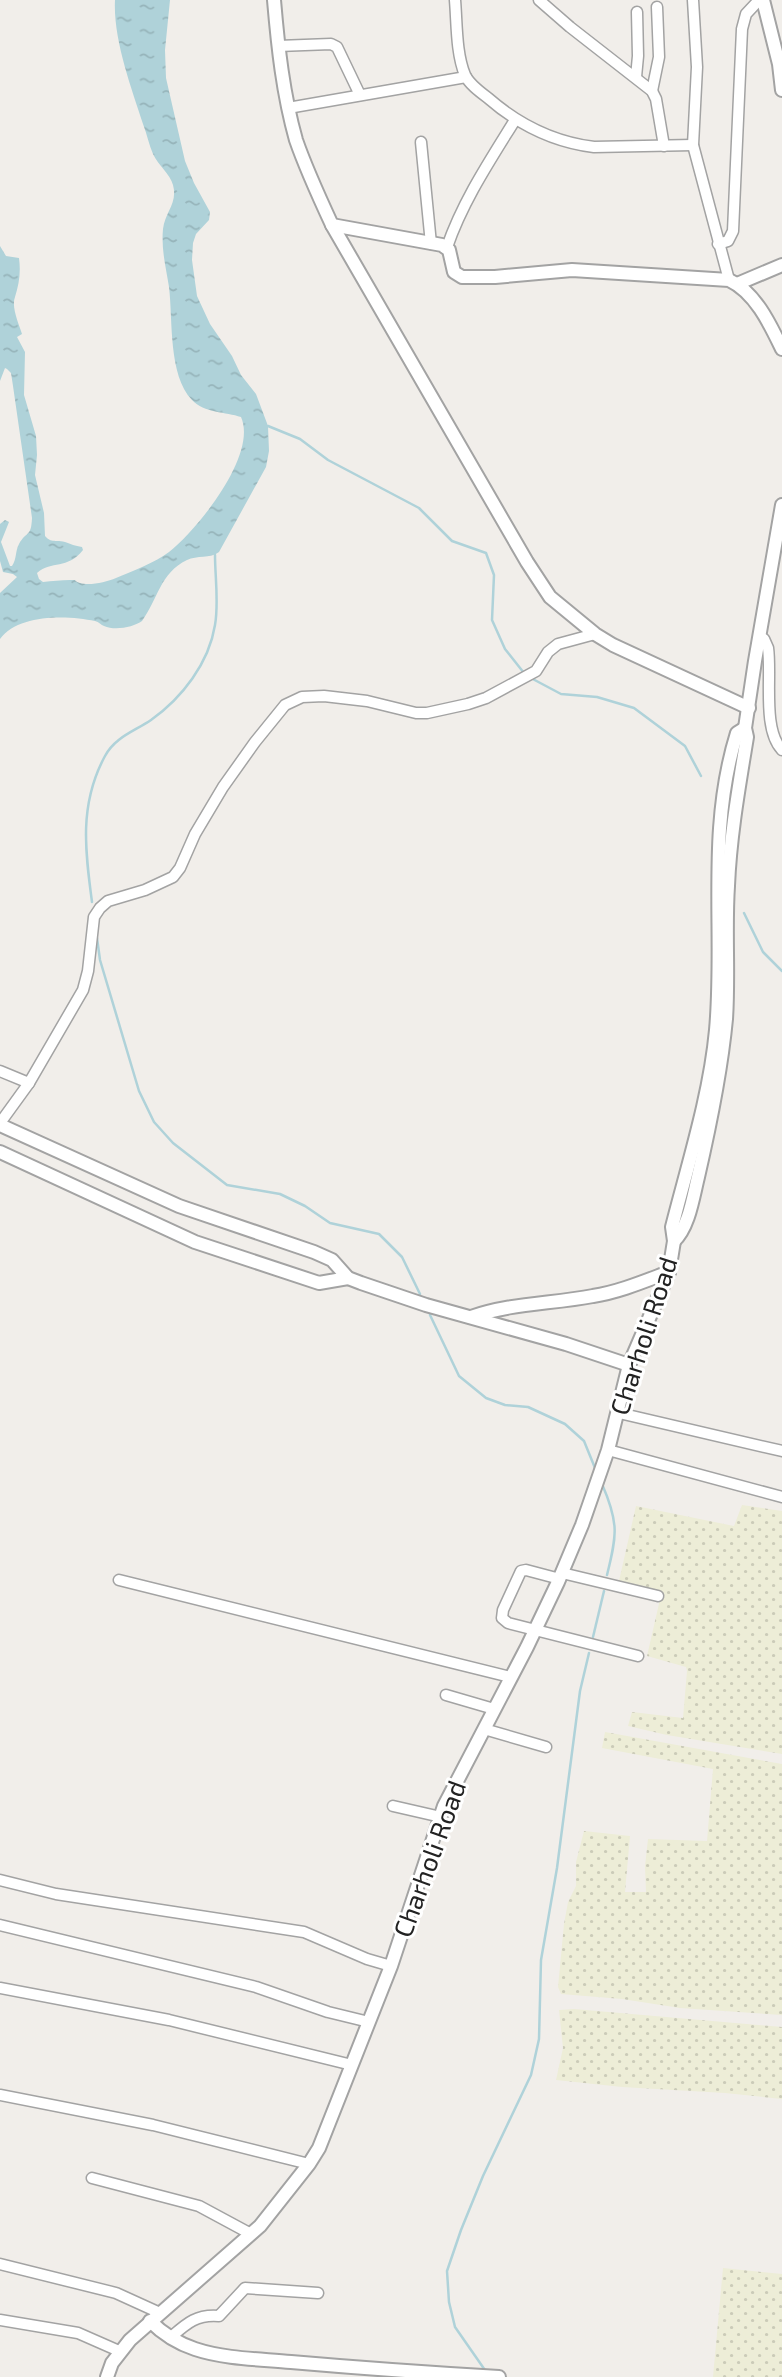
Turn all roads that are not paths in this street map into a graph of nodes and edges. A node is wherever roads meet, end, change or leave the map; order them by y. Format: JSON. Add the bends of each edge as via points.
{"nodes":[{"id":1,"x":274,"y":0,"type":"edge"},
{"id":2,"x":455,"y":0,"type":"edge"},
{"id":3,"x":539,"y":0,"type":"edge"},
{"id":4,"x":692,"y":0,"type":"edge"},
{"id":5,"x":761,"y":0,"type":"edge"},
{"id":6,"x":657,"y":8,"type":"dead end"},
{"id":7,"x":637,"y":12,"type":"dead end"},
{"id":8,"x":278,"y":46,"type":"junction"},
{"id":9,"x":466,"y":77,"type":"junction"},
{"id":10,"x":636,"y":77,"type":"junction"},
{"id":11,"x":782,"y":90,"type":"edge"},
{"id":12,"x":652,"y":91,"type":"junction"},
{"id":13,"x":360,"y":95,"type":"junction"},
{"id":14,"x":288,"y":108,"type":"junction"},
{"id":15,"x":515,"y":120,"type":"junction"},
{"id":16,"x":421,"y":142,"type":"dead end"},
{"id":17,"x":693,"y":145,"type":"junction"},
{"id":18,"x":664,"y":146,"type":"junction"},
{"id":19,"x":332,"y":225,"type":"junction"},
{"id":20,"x":431,"y":244,"type":"junction"},
{"id":21,"x":718,"y":244,"type":"junction"},
{"id":22,"x":447,"y":247,"type":"junction"},
{"id":23,"x":782,"y":265,"type":"edge"},
{"id":24,"x":733,"y":282,"type":"junction"},
{"id":25,"x":782,"y":349,"type":"edge"},
{"id":26,"x":782,"y":505,"type":"edge"},
{"id":27,"x":595,"y":634,"type":"junction"},
{"id":28,"x":759,"y":636,"type":"junction"},
{"id":29,"x":749,"y":708,"type":"junction"},
{"id":30,"x":782,"y":750,"type":"edge"},
{"id":31,"x":0,"y":1071,"type":"edge"},
{"id":32,"x":29,"y":1083,"type":"junction"},
{"id":33,"x":0,"y":1124,"type":"edge"},
{"id":34,"x":0,"y":1152,"type":"edge"},
{"id":35,"x":669,"y":1272,"type":"junction"},
{"id":36,"x":348,"y":1278,"type":"junction"},
{"id":37,"x":470,"y":1317,"type":"junction"},
{"id":38,"x":629,"y":1365,"type":"junction"},
{"id":39,"x":619,"y":1413,"type":"junction"},
{"id":40,"x":608,"y":1450,"type":"junction"},
{"id":41,"x":782,"y":1451,"type":"edge"},
{"id":42,"x":782,"y":1497,"type":"edge"},
{"id":43,"x":561,"y":1576,"type":"junction"},
{"id":44,"x":119,"y":1580,"type":"dead end"},
{"id":45,"x":658,"y":1596,"type":"dead end"},
{"id":46,"x":535,"y":1629,"type":"junction"},
{"id":47,"x":638,"y":1656,"type":"dead end"},
{"id":48,"x":510,"y":1677,"type":"junction"},
{"id":49,"x":446,"y":1695,"type":"dead end"},
{"id":50,"x":494,"y":1709,"type":"junction"},
{"id":51,"x":484,"y":1728,"type":"junction"},
{"id":52,"x":547,"y":1746,"type":"dead end"},
{"id":53,"x":393,"y":1806,"type":"dead end"},
{"id":54,"x":441,"y":1817,"type":"junction"},
{"id":55,"x":0,"y":1880,"type":"edge"},
{"id":56,"x":0,"y":1925,"type":"edge"},
{"id":57,"x":391,"y":1966,"type":"junction"},
{"id":58,"x":0,"y":1988,"type":"edge"},
{"id":59,"x":369,"y":2022,"type":"junction"},
{"id":60,"x":352,"y":2065,"type":"junction"},
{"id":61,"x":0,"y":2095,"type":"edge"},
{"id":62,"x":309,"y":2164,"type":"junction"},
{"id":63,"x":92,"y":2178,"type":"dead end"},
{"id":64,"x":251,"y":2234,"type":"junction"},
{"id":65,"x":0,"y":2264,"type":"edge"},
{"id":66,"x":318,"y":2292,"type":"dead end"},
{"id":67,"x":155,"y":2317,"type":"junction"},
{"id":68,"x":0,"y":2320,"type":"edge"},
{"id":69,"x":170,"y":2338,"type":"junction"},
{"id":70,"x":120,"y":2351,"type":"junction"},
{"id":71,"x":476,"y":2376,"type":"edge"},
{"id":72,"x":107,"y":2377,"type":"edge"},
{"id":73,"x":499,"y":2377,"type":"edge"}],
"edges":[{"from":1,"to":8,"type":"street"},
{"from":2,"to":9,"type":"street"},
{"from":3,"to":10,"type":"street"},
{"from":4,"to":17,"type":"street","via":[[697,67]]},
{"from":5,"to":11,"type":"street"},
{"from":5,"to":21,"type":"street","via":[[746,14],[742,29],[733,231],[728,241]]},
{"from":6,"to":12,"type":"street","via":[[659,57]]},
{"from":7,"to":10,"type":"street"},
{"from":8,"to":13,"type":"street","via":[[337,47]]},
{"from":8,"to":14,"type":"street"},
{"from":9,"to":13,"type":"street"},
{"from":9,"to":15,"type":"street"},
{"from":10,"to":12,"type":"street"},
{"from":12,"to":18,"type":"street"},
{"from":13,"to":14,"type":"street"},
{"from":14,"to":19,"type":"street","via":[[313,185]]},
{"from":15,"to":18,"type":"street","via":[[579,145]]},
{"from":15,"to":22,"type":"street","via":[[470,191]]},
{"from":16,"to":20,"type":"street"},
{"from":17,"to":18,"type":"street"},
{"from":17,"to":21,"type":"street"},
{"from":19,"to":20,"type":"street"},
{"from":19,"to":27,"type":"street","via":[[527,562],[550,597]]},
{"from":20,"to":22,"type":"street"},
{"from":21,"to":24,"type":"street"},
{"from":22,"to":24,"type":"street","via":[[454,272],[462,276],[572,270]]},
{"from":23,"to":24,"type":"street"},
{"from":24,"to":25,"type":"street","via":[[767,319]]},
{"from":26,"to":28,"type":"street","name":"Charholi Road"},
{"from":27,"to":29,"type":"street"},
{"from":27,"to":32,"type":"street","via":[[558,644],[536,671],[486,698],[458,706],[416,713],[324,696],[302,697],[285,705],[223,787],[173,877],[100,908],[94,917],[83,990]]},
{"from":28,"to":29,"type":"street","name":"Charholi Road"},
{"from":28,"to":30,"type":"street","via":[[768,648],[771,724]]},
{"from":29,"to":35,"type":"street","name":"Charholi Road","via":[[746,728],[737,733],[731,752],[720,828],[717,882],[722,959],[716,1030],[672,1227]]},
{"from":31,"to":32,"type":"street"},
{"from":32,"to":33,"type":"street"},
{"from":33,"to":36,"type":"street","via":[[179,1206],[314,1252],[331,1260]]},
{"from":34,"to":36,"type":"street","via":[[195,1242],[319,1283]]},
{"from":35,"to":37,"type":"street","via":[[595,1296]]},
{"from":35,"to":38,"type":"street","name":"Charholi Road"},
{"from":36,"to":37,"type":"street"},
{"from":37,"to":38,"type":"street"},
{"from":38,"to":39,"type":"street","name":"Charholi Road"},
{"from":39,"to":40,"type":"street","name":"Charholi Road"},
{"from":39,"to":41,"type":"street"},
{"from":40,"to":42,"type":"street"},
{"from":40,"to":43,"type":"street","name":"Charholi Road"},
{"from":43,"to":45,"type":"street"},
{"from":43,"to":46,"type":"street","name":"Charholi Road"},
{"from":43,"to":46,"type":"street","via":[[526,1570],[517,1577],[502,1618]]},
{"from":44,"to":48,"type":"street"},
{"from":46,"to":47,"type":"street"},
{"from":46,"to":48,"type":"street","name":"Charholi Road"},
{"from":48,"to":50,"type":"street","name":"Charholi Road"},
{"from":49,"to":50,"type":"street"},
{"from":50,"to":51,"type":"street","name":"Charholi Road"},
{"from":51,"to":52,"type":"street"},
{"from":51,"to":54,"type":"street","name":"Charholi Road"},
{"from":53,"to":54,"type":"street"},
{"from":54,"to":57,"type":"street","name":"Charholi Road"},
{"from":55,"to":57,"type":"street","via":[[56,1894],[304,1932]]},
{"from":56,"to":59,"type":"street","via":[[256,1987]]},
{"from":57,"to":59,"type":"street","name":"Charholi Road"},
{"from":58,"to":60,"type":"street","via":[[169,2020]]},
{"from":59,"to":60,"type":"street","name":"Charholi Road"},
{"from":60,"to":62,"type":"street","name":"Charholi Road"},
{"from":61,"to":62,"type":"street","via":[[153,2124]]},
{"from":62,"to":64,"type":"street","name":"Charholi Road"},
{"from":63,"to":64,"type":"street","via":[[199,2206]]},
{"from":64,"to":67,"type":"street","name":"Charholi Road"},
{"from":65,"to":67,"type":"street","via":[[116,2293]]},
{"from":66,"to":69,"type":"street","via":[[245,2288],[219,2316],[190,2320]]},
{"from":67,"to":69,"type":"street"},
{"from":67,"to":70,"type":"street","name":"Charholi Road"},
{"from":68,"to":70,"type":"street","via":[[78,2333]]},
{"from":69,"to":71,"type":"street","via":[[229,2356]]},
{"from":70,"to":72,"type":"street","name":"Charholi Road"},
{"from":71,"to":73,"type":"street"}]}
